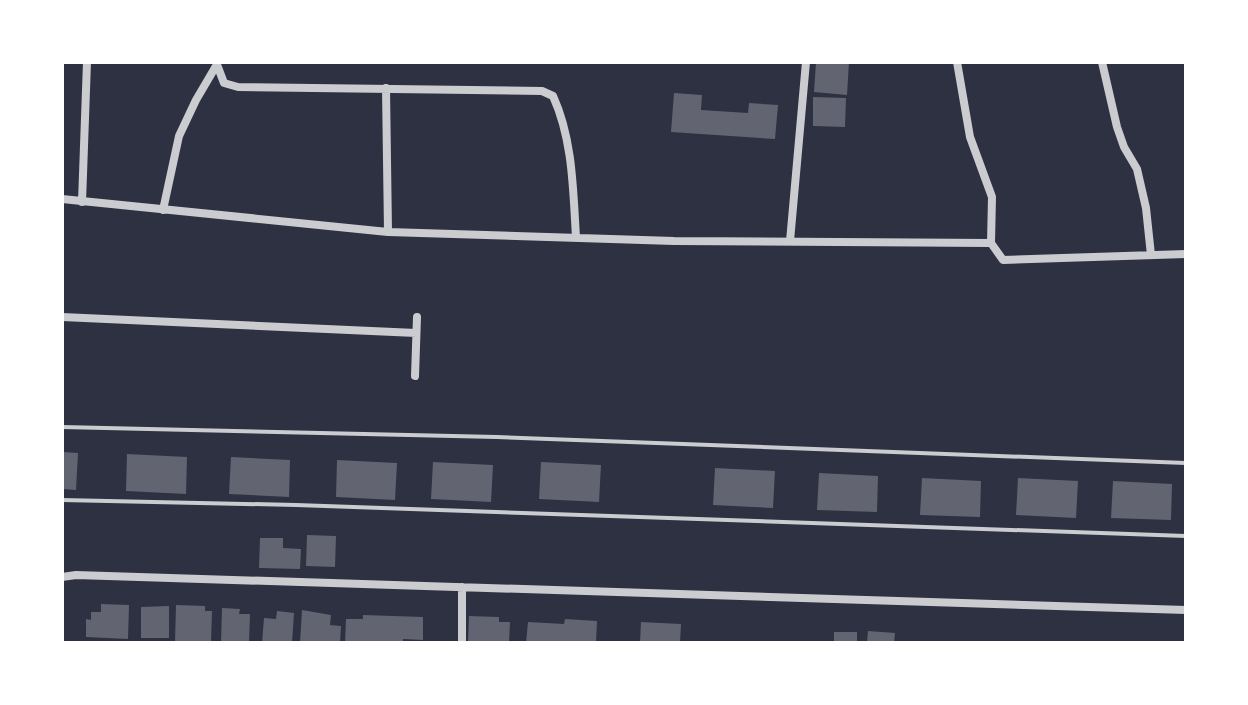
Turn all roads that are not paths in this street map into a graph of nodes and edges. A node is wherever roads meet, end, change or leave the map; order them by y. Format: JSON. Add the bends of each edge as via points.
{"nodes":[{"id":1,"x":87,"y":62,"type":"edge"},
{"id":2,"x":806,"y":62,"type":"edge"},
{"id":3,"x":957,"y":62,"type":"edge"},
{"id":4,"x":1102,"y":62,"type":"edge"},
{"id":5,"x":216,"y":64,"type":"edge"},
{"id":6,"x":386,"y":88,"type":"junction"},
{"id":7,"x":62,"y":199,"type":"edge"},
{"id":8,"x":82,"y":202,"type":"junction"},
{"id":9,"x":163,"y":210,"type":"junction"},
{"id":10,"x":388,"y":232,"type":"junction"},
{"id":11,"x":576,"y":237,"type":"junction"},
{"id":12,"x":790,"y":241,"type":"junction"},
{"id":13,"x":991,"y":243,"type":"junction"},
{"id":14,"x":1186,"y":254,"type":"edge"},
{"id":15,"x":1151,"y":255,"type":"junction"},
{"id":16,"x":62,"y":317,"type":"edge"},
{"id":17,"x":417,"y":317,"type":"dead end"},
{"id":18,"x":416,"y":333,"type":"junction"},
{"id":19,"x":415,"y":376,"type":"dead end"},
{"id":20,"x":62,"y":427,"type":"edge"},
{"id":21,"x":1186,"y":463,"type":"edge"},
{"id":22,"x":62,"y":500,"type":"edge"},
{"id":23,"x":1186,"y":536,"type":"edge"},
{"id":24,"x":62,"y":577,"type":"edge"},
{"id":25,"x":462,"y":587,"type":"junction"},
{"id":26,"x":1186,"y":610,"type":"edge"},
{"id":27,"x":462,"y":643,"type":"edge"}],
"edges":[{"from":1,"to":8,"type":"street"},
{"from":2,"to":12,"type":"street"},
{"from":3,"to":13,"type":"street","via":[[970,137],[992,197]]},
{"from":4,"to":15,"type":"street","via":[[1121,137],[1137,169]]},
{"from":5,"to":6,"type":"street","via":[[224,83],[238,87]]},
{"from":5,"to":9,"type":"street","via":[[179,136]]},
{"from":6,"to":10,"type":"street"},
{"from":6,"to":11,"type":"street","via":[[542,91],[553,96],[573,175]]},
{"from":7,"to":8,"type":"street"},
{"from":8,"to":9,"type":"street"},
{"from":9,"to":10,"type":"street"},
{"from":10,"to":11,"type":"street"},
{"from":11,"to":12,"type":"street"},
{"from":12,"to":13,"type":"street"},
{"from":13,"to":15,"type":"street","via":[[1003,260]]},
{"from":14,"to":15,"type":"street"},
{"from":16,"to":18,"type":"street"},
{"from":17,"to":18,"type":"street"},
{"from":18,"to":19,"type":"street"},
{"from":20,"to":21,"type":"lane"},
{"from":22,"to":23,"type":"lane"},
{"from":24,"to":25,"type":"street"},
{"from":25,"to":26,"type":"street"},
{"from":25,"to":27,"type":"street"}]}
